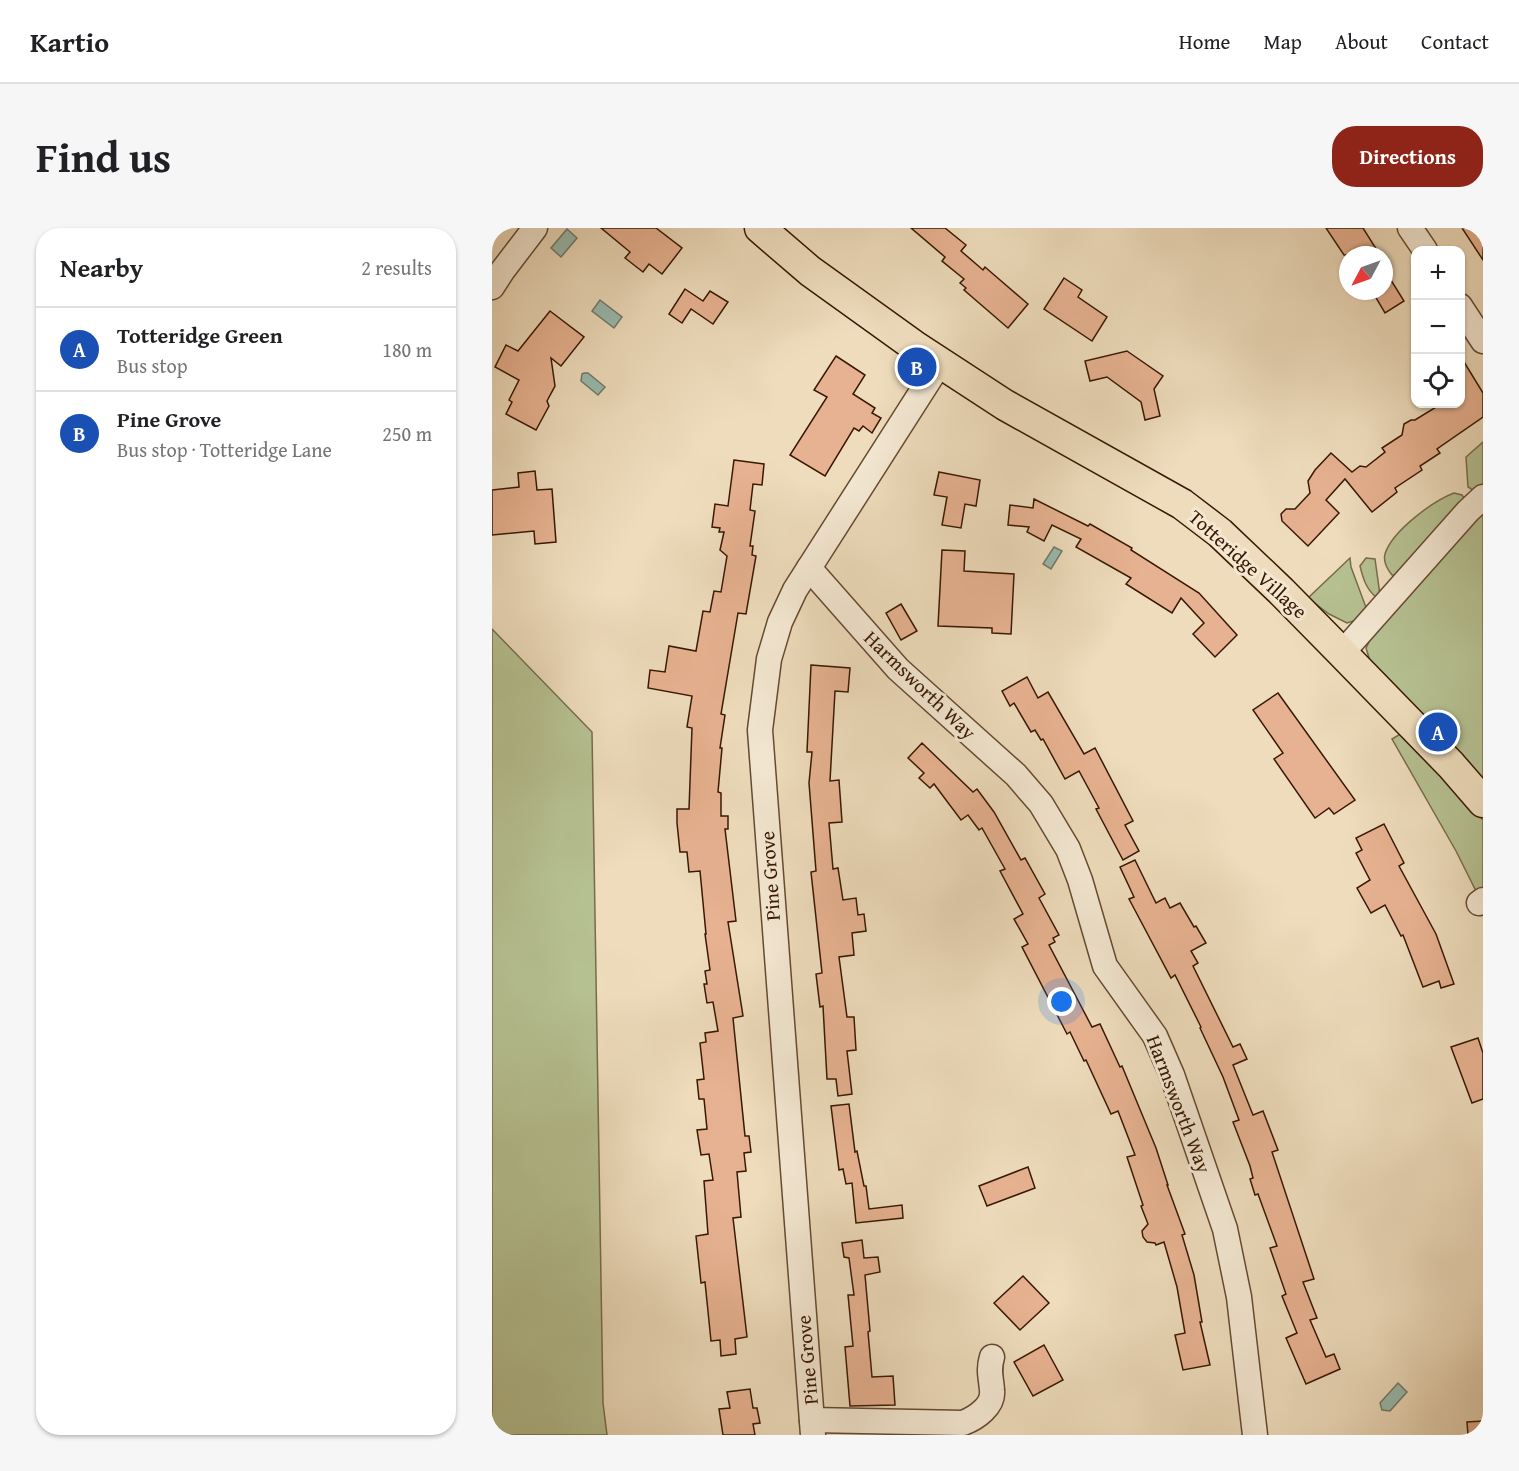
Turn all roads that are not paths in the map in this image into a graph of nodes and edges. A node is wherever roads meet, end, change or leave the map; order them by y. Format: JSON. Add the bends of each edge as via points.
{"nodes":[{"id":1,"x":535,"y":228,"type":"edge"},
{"id":2,"x":760,"y":228,"type":"edge"},
{"id":3,"x":1410,"y":228,"type":"edge"},
{"id":4,"x":1422,"y":246,"type":"edge"},
{"id":5,"x":492,"y":287,"type":"edge"},
{"id":6,"x":1465,"y":312,"type":"edge"},
{"id":7,"x":1483,"y":341,"type":"edge"},
{"id":8,"x":940,"y":363,"type":"junction"},
{"id":9,"x":1483,"y":497,"type":"edge"},
{"id":10,"x":810,"y":568,"type":"junction"},
{"id":11,"x":1342,"y":653,"type":"junction"},
{"id":12,"x":1483,"y":802,"type":"edge"},
{"id":13,"x":992,"y":1357,"type":"dead end"},
{"id":14,"x":812,"y":1428,"type":"edge"},
{"id":15,"x":1254,"y":1435,"type":"edge"}],
"edges":[{"from":1,"to":5,"type":"street"},
{"from":2,"to":8,"type":"main road","name":"Totteridge Village","via":[[810,271]]},
{"from":3,"to":4,"type":"street"},
{"from":6,"to":7,"type":"street"},
{"from":8,"to":10,"type":"street","name":"Pine Grove"},
{"from":8,"to":11,"type":"main road","name":"Totteridge Village","via":[[1053,434],[1182,504],[1220,533]]},
{"from":9,"to":11,"type":"street"},
{"from":10,"to":14,"type":"street","name":"Pine Grove","via":[[780,622],[769,659],[760,730]]},
{"from":10,"to":15,"type":"street","name":"Harmsworth Way","via":[[898,669],[1017,775],[1041,804],[1068,849],[1105,966],[1155,1036],[1225,1229],[1239,1297]]},
{"from":11,"to":12,"type":"main road","name":"Totteridge Village"},
{"from":13,"to":14,"type":"street","via":[[990,1402],[981,1413],[963,1423]]}]}
